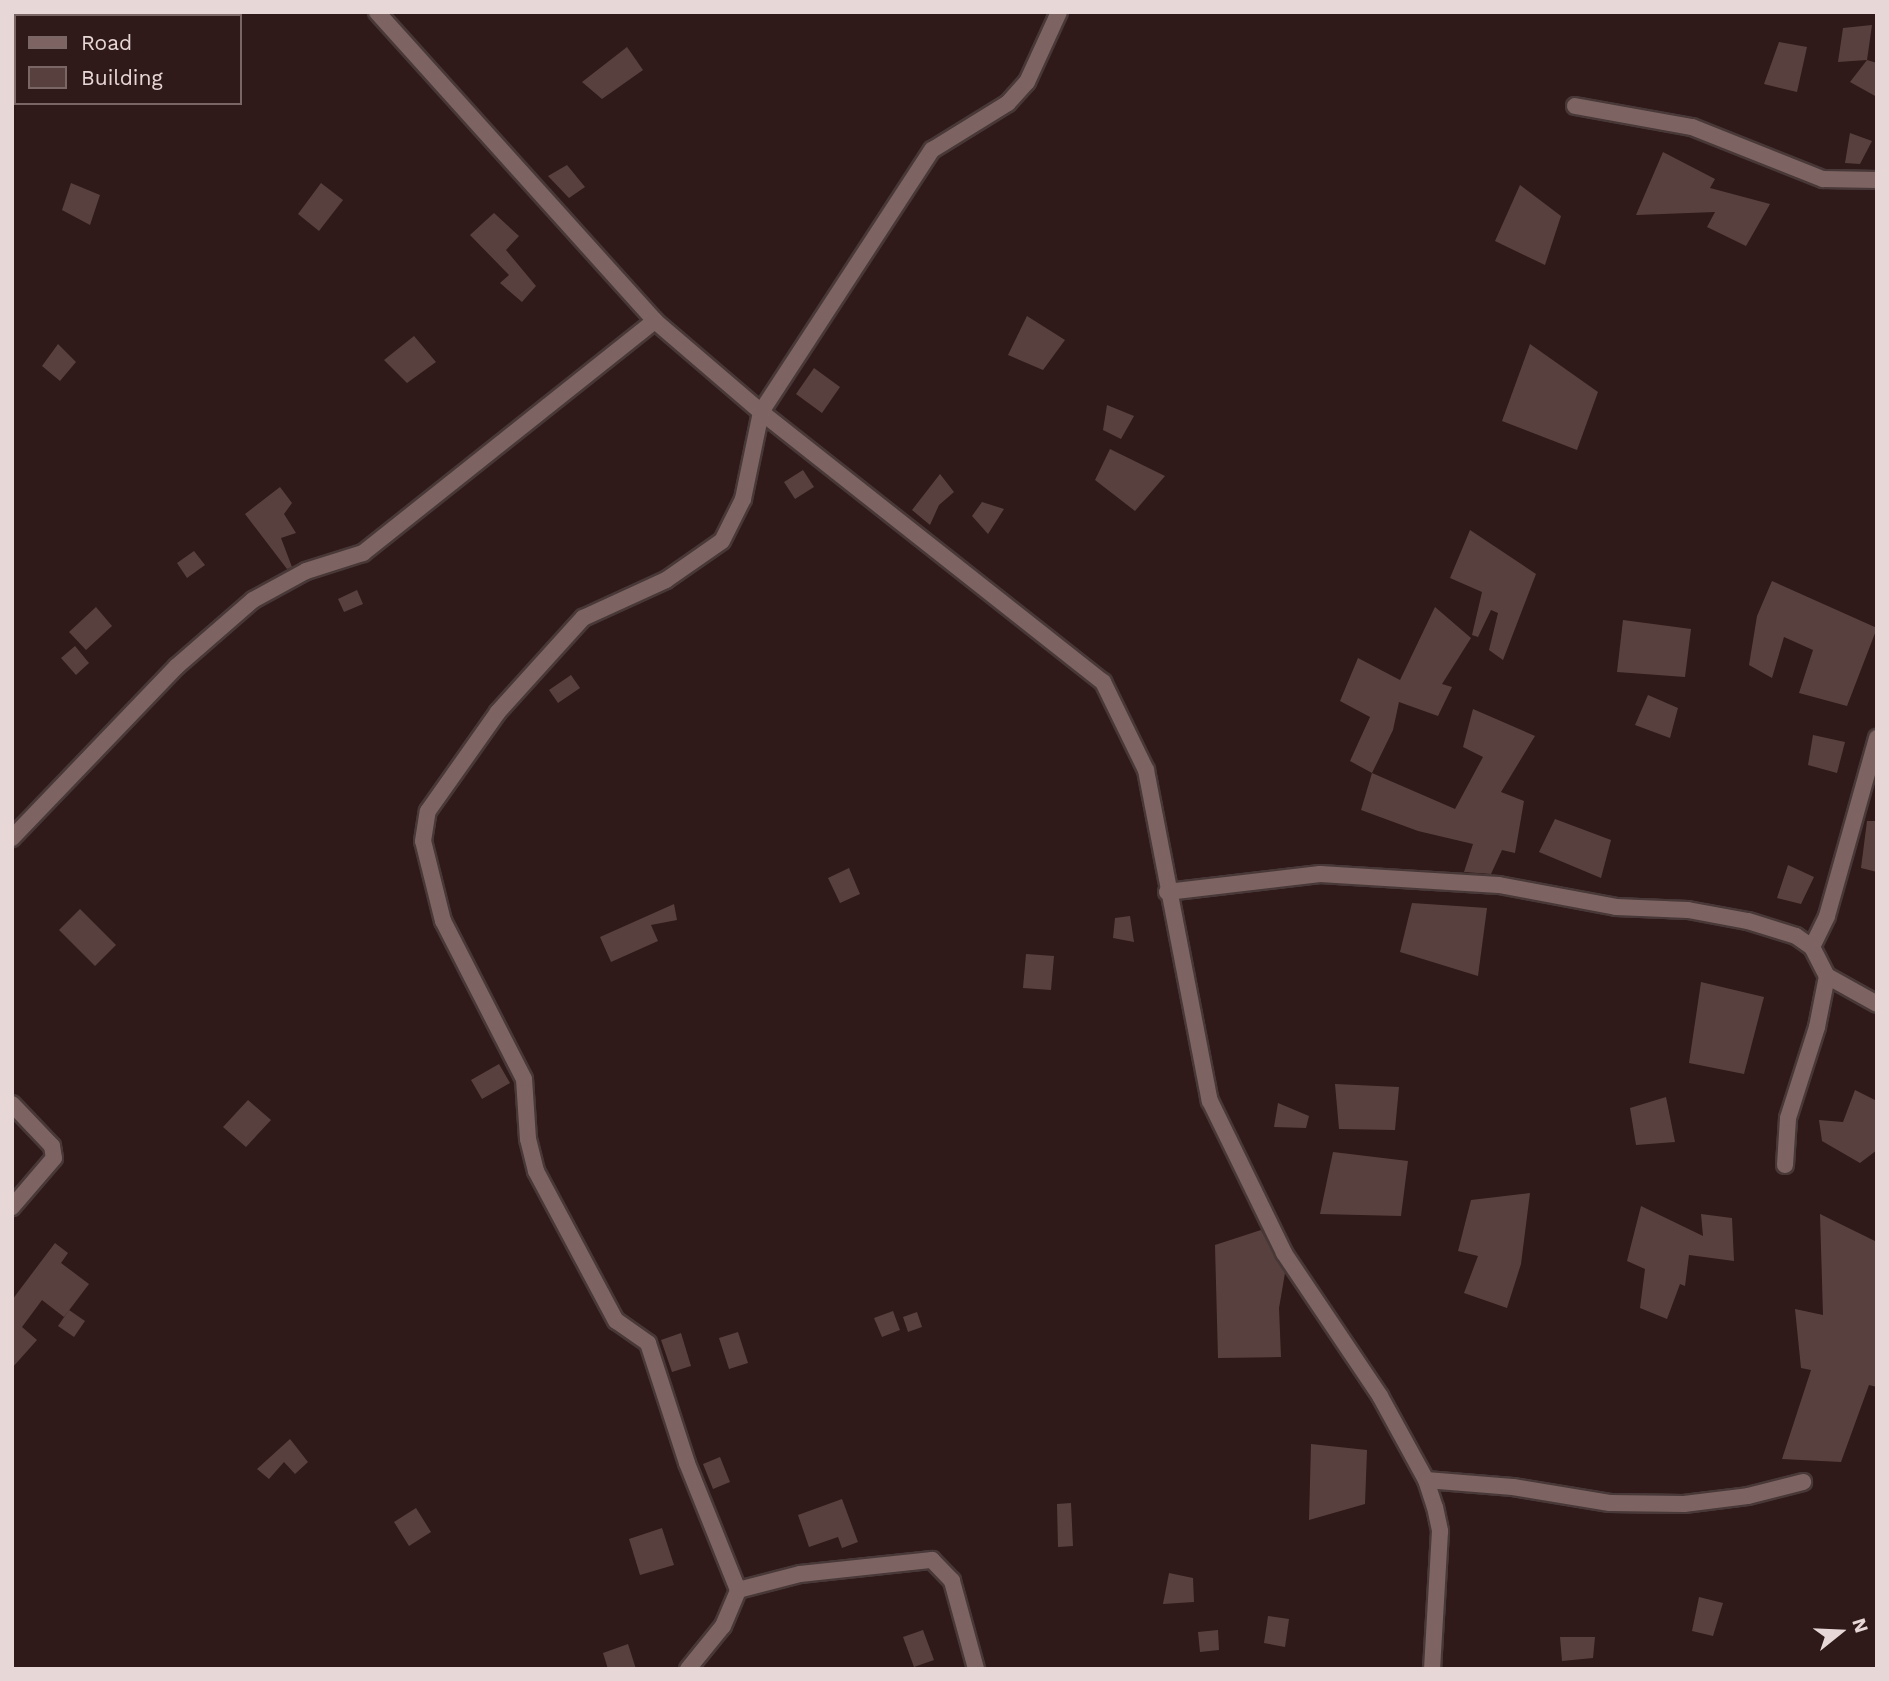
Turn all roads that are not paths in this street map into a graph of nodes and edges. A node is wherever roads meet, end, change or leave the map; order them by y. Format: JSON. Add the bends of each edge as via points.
{"nodes":[{"id":1,"x":377,"y":12,"type":"edge"},
{"id":2,"x":1059,"y":12,"type":"edge"},
{"id":3,"x":1575,"y":106,"type":"dead end"},
{"id":4,"x":1877,"y":180,"type":"edge"},
{"id":5,"x":655,"y":321,"type":"junction"},
{"id":6,"x":761,"y":412,"type":"junction"},
{"id":7,"x":1877,"y":738,"type":"edge"},
{"id":8,"x":12,"y":838,"type":"edge"},
{"id":9,"x":1167,"y":892,"type":"junction"},
{"id":10,"x":1812,"y":947,"type":"junction"},
{"id":11,"x":1827,"y":976,"type":"junction"},
{"id":12,"x":1877,"y":1004,"type":"edge"},
{"id":13,"x":12,"y":1104,"type":"edge"},
{"id":14,"x":1785,"y":1165,"type":"dead end"},
{"id":15,"x":12,"y":1208,"type":"edge"},
{"id":16,"x":1426,"y":1480,"type":"junction"},
{"id":17,"x":1803,"y":1482,"type":"dead end"},
{"id":18,"x":738,"y":1590,"type":"junction"},
{"id":19,"x":688,"y":1669,"type":"edge"},
{"id":20,"x":976,"y":1669,"type":"edge"},
{"id":21,"x":1432,"y":1669,"type":"edge"}],
"edges":[{"from":1,"to":5,"type":"street"},
{"from":2,"to":6,"type":"street","via":[[1027,82],[1008,103],[932,150]]},
{"from":3,"to":4,"type":"street","via":[[1692,127],[1823,179]]},
{"from":5,"to":6,"type":"street"},
{"from":5,"to":8,"type":"street","via":[[363,553],[306,570],[253,600],[176,667]]},
{"from":6,"to":9,"type":"street","via":[[1103,682],[1146,770]]},
{"from":6,"to":18,"type":"street","via":[[743,499],[722,541],[666,580],[583,618],[498,712],[428,811],[423,841],[443,921],[524,1079],[528,1139],[536,1171],[616,1321],[649,1343],[687,1463]]},
{"from":7,"to":10,"type":"street","via":[[1827,916]]},
{"from":9,"to":10,"type":"street","via":[[1320,874],[1499,885],[1616,906],[1748,920],[1796,936]]},
{"from":9,"to":16,"type":"street","via":[[1197,1049],[1226,1139],[1284,1253],[1380,1396]]},
{"from":10,"to":11,"type":"street"},
{"from":11,"to":12,"type":"street"},
{"from":11,"to":14,"type":"street","via":[[1817,1027],[1788,1118]]},
{"from":13,"to":15,"type":"street","via":[[52,1146],[54,1158]]},
{"from":16,"to":17,"type":"street","via":[[1513,1487],[1610,1503],[1684,1504],[1748,1496]]},
{"from":16,"to":21,"type":"street","via":[[1440,1531]]},
{"from":18,"to":19,"type":"street","via":[[723,1626]]},
{"from":18,"to":20,"type":"street","via":[[800,1574],[932,1560],[952,1581]]}]}
